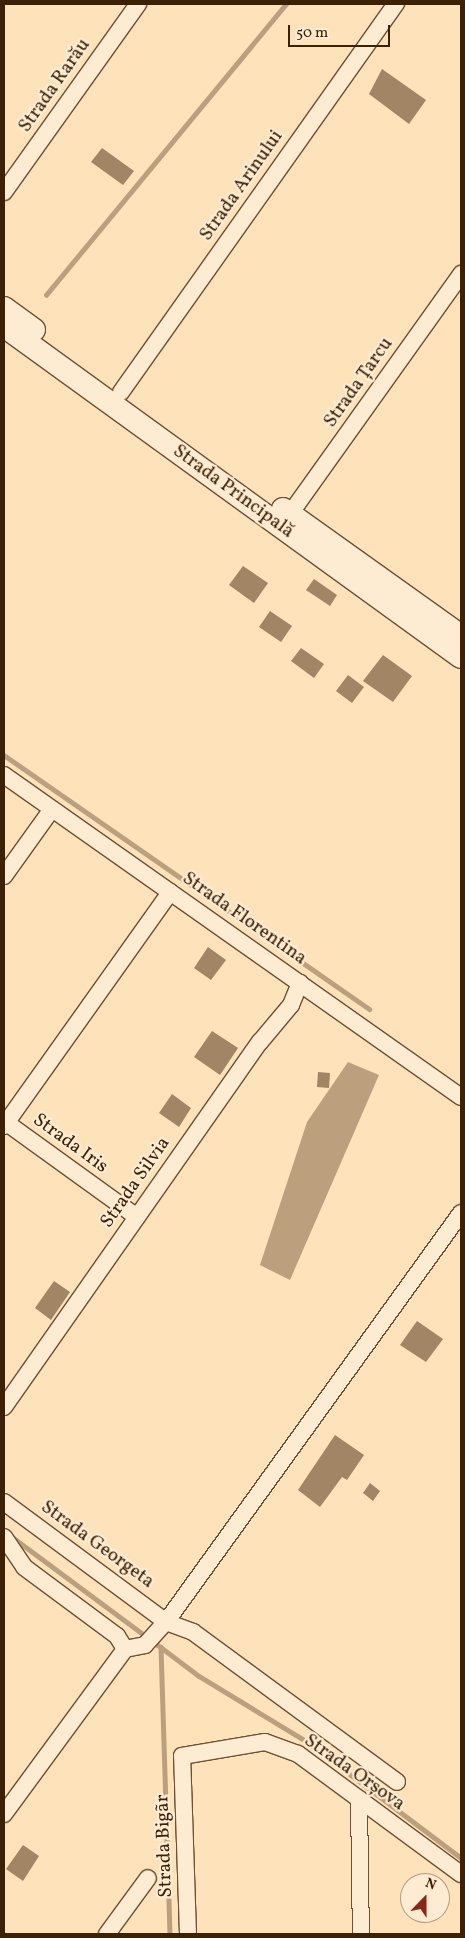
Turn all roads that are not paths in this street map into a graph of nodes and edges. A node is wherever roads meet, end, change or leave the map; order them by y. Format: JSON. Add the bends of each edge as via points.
{"nodes":[{"id":1,"x":138,"y":4,"type":"edge"},
{"id":2,"x":396,"y":4,"type":"edge"},
{"id":3,"x":4,"y":192,"type":"edge"},
{"id":4,"x":461,"y":274,"type":"edge"},
{"id":5,"x":4,"y":308,"type":"edge"},
{"id":6,"x":4,"y":326,"type":"edge"},
{"id":7,"x":121,"y":392,"type":"junction"},
{"id":8,"x":290,"y":514,"type":"junction"},
{"id":9,"x":461,"y":636,"type":"edge"},
{"id":10,"x":461,"y":657,"type":"edge"},
{"id":11,"x":4,"y":775,"type":"edge"},
{"id":12,"x":52,"y":809,"type":"junction"},
{"id":13,"x":4,"y":876,"type":"edge"},
{"id":14,"x":170,"y":892,"type":"junction"},
{"id":15,"x":300,"y":983,"type":"junction"},
{"id":16,"x":461,"y":1098,"type":"edge"},
{"id":17,"x":5,"y":1123,"type":"edge"},
{"id":18,"x":461,"y":1213,"type":"edge"},
{"id":19,"x":137,"y":1217,"type":"junction"},
{"id":20,"x":4,"y":1407,"type":"edge"},
{"id":21,"x":4,"y":1502,"type":"edge"},
{"id":22,"x":4,"y":1537,"type":"edge"},
{"id":23,"x":166,"y":1622,"type":"junction"},
{"id":24,"x":125,"y":1649,"type":"junction"},
{"id":25,"x":182,"y":1756,"type":"joint"},
{"id":26,"x":397,"y":1782,"type":"dead end"},
{"id":27,"x":359,"y":1799,"type":"junction"},
{"id":28,"x":4,"y":1814,"type":"edge"},
{"id":29,"x":461,"y":1874,"type":"edge"},
{"id":30,"x":148,"y":1878,"type":"dead end"},
{"id":31,"x":107,"y":1934,"type":"edge"},
{"id":32,"x":188,"y":1934,"type":"edge"},
{"id":33,"x":361,"y":1934,"type":"edge"}],
"edges":[{"from":1,"to":3,"type":"street","name":"Strada Rarău"},
{"from":2,"to":7,"type":"street","name":"Strada Arinului"},
{"from":4,"to":8,"type":"street","name":"Strada Țarcu"},
{"from":5,"to":7,"type":"main road","name":"Strada Principală"},
{"from":6,"to":10,"type":"main road","name":"Strada Principală"},
{"from":7,"to":8,"type":"main road","name":"Strada Principală"},
{"from":8,"to":9,"type":"main road","name":"Strada Principală"},
{"from":11,"to":12,"type":"street","name":"Strada Florentina"},
{"from":12,"to":13,"type":"street"},
{"from":12,"to":14,"type":"street","name":"Strada Florentina"},
{"from":14,"to":15,"type":"street","name":"Strada Florentina"},
{"from":14,"to":17,"type":"street"},
{"from":15,"to":16,"type":"street","name":"Strada Florentina"},
{"from":15,"to":19,"type":"street","name":"Strada Silvia","via":[[291,1005],[260,1042]]},
{"from":17,"to":19,"type":"street","name":"Strada Iris"},
{"from":18,"to":23,"type":"street"},
{"from":19,"to":20,"type":"street","name":"Strada Silvia"},
{"from":21,"to":23,"type":"street","name":"Strada Georgeta"},
{"from":22,"to":24,"type":"street","via":[[24,1567],[117,1636]]},
{"from":23,"to":24,"type":"street","via":[[145,1645]]},
{"from":23,"to":26,"type":"street","name":"Strada Georgeta","via":[[193,1632]]},
{"from":24,"to":28,"type":"street"},
{"from":25,"to":27,"type":"street","name":"Strada Orșova","via":[[265,1742],[298,1754]]},
{"from":25,"to":32,"type":"street","name":"Strada Bigãr"},
{"from":27,"to":29,"type":"street","name":"Strada Orșova"},
{"from":27,"to":33,"type":"street"},
{"from":30,"to":31,"type":"street"}]}
